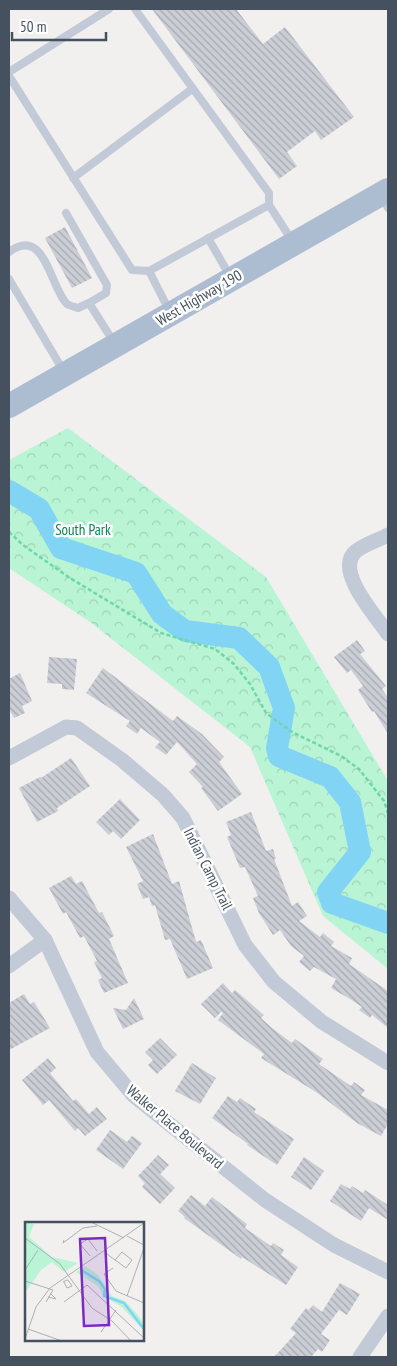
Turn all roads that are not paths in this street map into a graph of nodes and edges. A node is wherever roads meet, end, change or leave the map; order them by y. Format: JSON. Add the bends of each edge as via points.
{"nodes":[{"id":1,"x":109,"y":9,"type":"edge"},
{"id":2,"x":135,"y":9,"type":"edge"},
{"id":3,"x":9,"y":72,"type":"edge"},
{"id":4,"x":9,"y":76,"type":"edge"},
{"id":5,"x":192,"y":89,"type":"junction"},
{"id":6,"x":73,"y":178,"type":"junction"},
{"id":7,"x":386,"y":197,"type":"edge"},
{"id":8,"x":269,"y":204,"type":"junction"},
{"id":9,"x":66,"y":213,"type":"dead end"},
{"id":10,"x":208,"y":238,"type":"junction"},
{"id":11,"x":294,"y":244,"type":"junction"},
{"id":12,"x":9,"y":252,"type":"edge"},
{"id":13,"x":149,"y":271,"type":"junction"},
{"id":14,"x":9,"y":279,"type":"edge"},
{"id":15,"x":232,"y":280,"type":"junction"},
{"id":16,"x":89,"y":303,"type":"junction"},
{"id":17,"x":171,"y":314,"type":"junction"},
{"id":18,"x":116,"y":345,"type":"junction"},
{"id":19,"x":65,"y":374,"type":"junction"},
{"id":20,"x":9,"y":406,"type":"edge"},
{"id":21,"x":388,"y":535,"type":"edge"},
{"id":22,"x":388,"y":634,"type":"edge"},
{"id":23,"x":9,"y":758,"type":"edge"},
{"id":24,"x":9,"y":898,"type":"edge"},
{"id":25,"x":45,"y":940,"type":"junction"},
{"id":26,"x":9,"y":966,"type":"edge"},
{"id":27,"x":388,"y":1063,"type":"edge"},
{"id":28,"x":388,"y":1272,"type":"edge"},
{"id":29,"x":388,"y":1316,"type":"edge"},
{"id":30,"x":360,"y":1357,"type":"edge"}],
"edges":[{"from":1,"to":3,"type":"lane"},
{"from":2,"to":5,"type":"lane"},
{"from":4,"to":6,"type":"lane"},
{"from":5,"to":6,"type":"lane"},
{"from":5,"to":8,"type":"lane","via":[[269,193]]},
{"from":6,"to":13,"type":"lane","via":[[132,270]]},
{"from":7,"to":11,"type":"main road","name":"West Highway 190"},
{"from":8,"to":10,"type":"lane"},
{"from":8,"to":11,"type":"lane"},
{"from":9,"to":16,"type":"lane","via":[[108,284],[106,293]]},
{"from":10,"to":13,"type":"lane"},
{"from":10,"to":15,"type":"lane"},
{"from":11,"to":15,"type":"main road","name":"West Highway 190"},
{"from":12,"to":16,"type":"lane","via":[[30,245],[39,252],[68,304],[78,308]]},
{"from":13,"to":17,"type":"lane"},
{"from":14,"to":19,"type":"lane"},
{"from":15,"to":17,"type":"main road","name":"West Highway 190"},
{"from":16,"to":18,"type":"lane"},
{"from":17,"to":18,"type":"main road","name":"West Highway 190"},
{"from":18,"to":19,"type":"main road","name":"West Highway 190"},
{"from":19,"to":20,"type":"main road","name":"West Highway 190"},
{"from":21,"to":22,"type":"street","via":[[354,553],[348,565],[351,581]]},
{"from":23,"to":27,"type":"street","name":"Indian Camp Trail","via":[[66,727],[77,728],[122,760],[163,795],[182,818],[245,945],[274,982],[322,1022]]},
{"from":24,"to":25,"type":"street","name":"Walker Place Boulevard"},
{"from":25,"to":26,"type":"street"},
{"from":25,"to":28,"type":"street","name":"Walker Place Boulevard","via":[[97,1052],[134,1096],[265,1200],[334,1246]]},
{"from":29,"to":30,"type":"street"}]}
